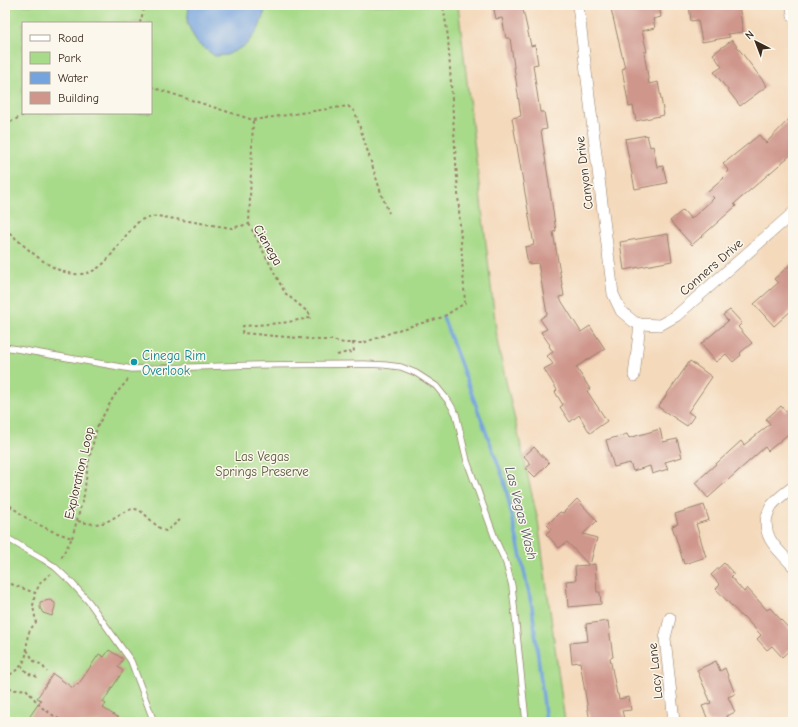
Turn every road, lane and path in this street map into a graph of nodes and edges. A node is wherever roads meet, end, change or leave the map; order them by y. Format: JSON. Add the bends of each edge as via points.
{"nodes":[{"id":1,"x":145,"y":5,"type":"edge"},
{"id":2,"x":443,"y":5,"type":"edge"},
{"id":3,"x":578,"y":5,"type":"edge"},
{"id":4,"x":792,"y":5,"type":"edge"},
{"id":5,"x":793,"y":16,"type":"edge"},
{"id":6,"x":140,"y":22,"type":"edge"},
{"id":7,"x":152,"y":87,"type":"edge"},
{"id":8,"x":25,"y":114,"type":"edge"},
{"id":9,"x":253,"y":120,"type":"junction"},
{"id":10,"x":5,"y":125,"type":"edge"},
{"id":11,"x":390,"y":212,"type":"dead end"},
{"id":12,"x":793,"y":213,"type":"edge"},
{"id":13,"x":249,"y":224,"type":"junction"},
{"id":14,"x":5,"y":229,"type":"edge"},
{"id":15,"x":640,"y":324,"type":"junction"},
{"id":16,"x":353,"y":342,"type":"junction"},
{"id":17,"x":5,"y":347,"type":"edge"},
{"id":18,"x":334,"y":357,"type":"dead end"},
{"id":19,"x":131,"y":372,"type":"dead end"},
{"id":20,"x":634,"y":376,"type":"dead end"},
{"id":21,"x":793,"y":486,"type":"edge"},
{"id":22,"x":5,"y":502,"type":"edge"},
{"id":23,"x":180,"y":520,"type":"dead end"},
{"id":24,"x":78,"y":521,"type":"junction"},
{"id":25,"x":5,"y":536,"type":"edge"},
{"id":26,"x":72,"y":538,"type":"junction"},
{"id":27,"x":58,"y":563,"type":"dead end"},
{"id":28,"x":793,"y":566,"type":"edge"},
{"id":29,"x":50,"y":574,"type":"dead end"},
{"id":30,"x":5,"y":583,"type":"edge"},
{"id":31,"x":35,"y":593,"type":"junction"},
{"id":32,"x":670,"y":618,"type":"dead end"},
{"id":33,"x":27,"y":650,"type":"junction"},
{"id":34,"x":21,"y":665,"type":"junction"},
{"id":35,"x":46,"y":672,"type":"dead end"},
{"id":36,"x":5,"y":678,"type":"edge"},
{"id":37,"x":38,"y":678,"type":"dead end"},
{"id":38,"x":5,"y":683,"type":"edge"},
{"id":39,"x":63,"y":722,"type":"edge"},
{"id":40,"x":154,"y":722,"type":"edge"},
{"id":41,"x":526,"y":722,"type":"edge"},
{"id":42,"x":674,"y":722,"type":"edge"}],
"edges":[{"from":1,"to":6,"type":"path"},
{"from":2,"to":16,"type":"path","via":[[448,37],[465,303],[442,317],[363,343]]},
{"from":3,"to":15,"type":"street","name":"Canyon Drive","via":[[613,294],[621,312]]},
{"from":4,"to":5,"type":"street"},
{"from":7,"to":9,"type":"path"},
{"from":8,"to":10,"type":"path"},
{"from":9,"to":11,"type":"path","via":[[348,106],[356,112],[382,196]]},
{"from":9,"to":13,"type":"path"},
{"from":12,"to":15,"type":"street","name":"Conners Drive","via":[[676,316],[660,325]]},
{"from":13,"to":14,"type":"path","name":"Cienega","via":[[231,228],[157,216],[140,220],[103,264],[88,274],[68,274],[42,260]]},
{"from":13,"to":16,"type":"path","name":"Cienega","via":[[285,293],[309,313],[310,318],[243,326],[242,333]]},
{"from":15,"to":20,"type":"street"},
{"from":16,"to":18,"type":"path","via":[[354,352]]},
{"from":17,"to":41,"type":"lane","via":[[132,369],[385,365],[401,367],[416,373],[436,386],[456,414],[467,461],[506,563],[512,586]]},
{"from":19,"to":24,"type":"path","name":"Exploration Loop","via":[[97,427]]},
{"from":21,"to":28,"type":"street","via":[[772,505],[766,524],[767,535]]},
{"from":22,"to":26,"type":"path","via":[[29,520]]},
{"from":23,"to":24,"type":"path","via":[[166,531],[161,530],[141,511],[134,509],[102,523]]},
{"from":24,"to":26,"type":"path","name":"Exploration Loop"},
{"from":25,"to":40,"type":"lane","via":[[55,567],[89,602],[131,661]]},
{"from":26,"to":27,"type":"path","name":"Exploration Loop"},
{"from":29,"to":31,"type":"path","via":[[41,582]]},
{"from":30,"to":31,"type":"path"},
{"from":31,"to":33,"type":"path","via":[[33,606],[36,622],[27,638]]},
{"from":32,"to":42,"type":"street","name":"Lacy Lane","via":[[665,638]]},
{"from":33,"to":34,"type":"path"},
{"from":33,"to":35,"type":"path"},
{"from":34,"to":36,"type":"path"},
{"from":34,"to":37,"type":"path","via":[[28,674]]},
{"from":38,"to":39,"type":"path","via":[[13,690],[26,689],[40,707]]}]}
